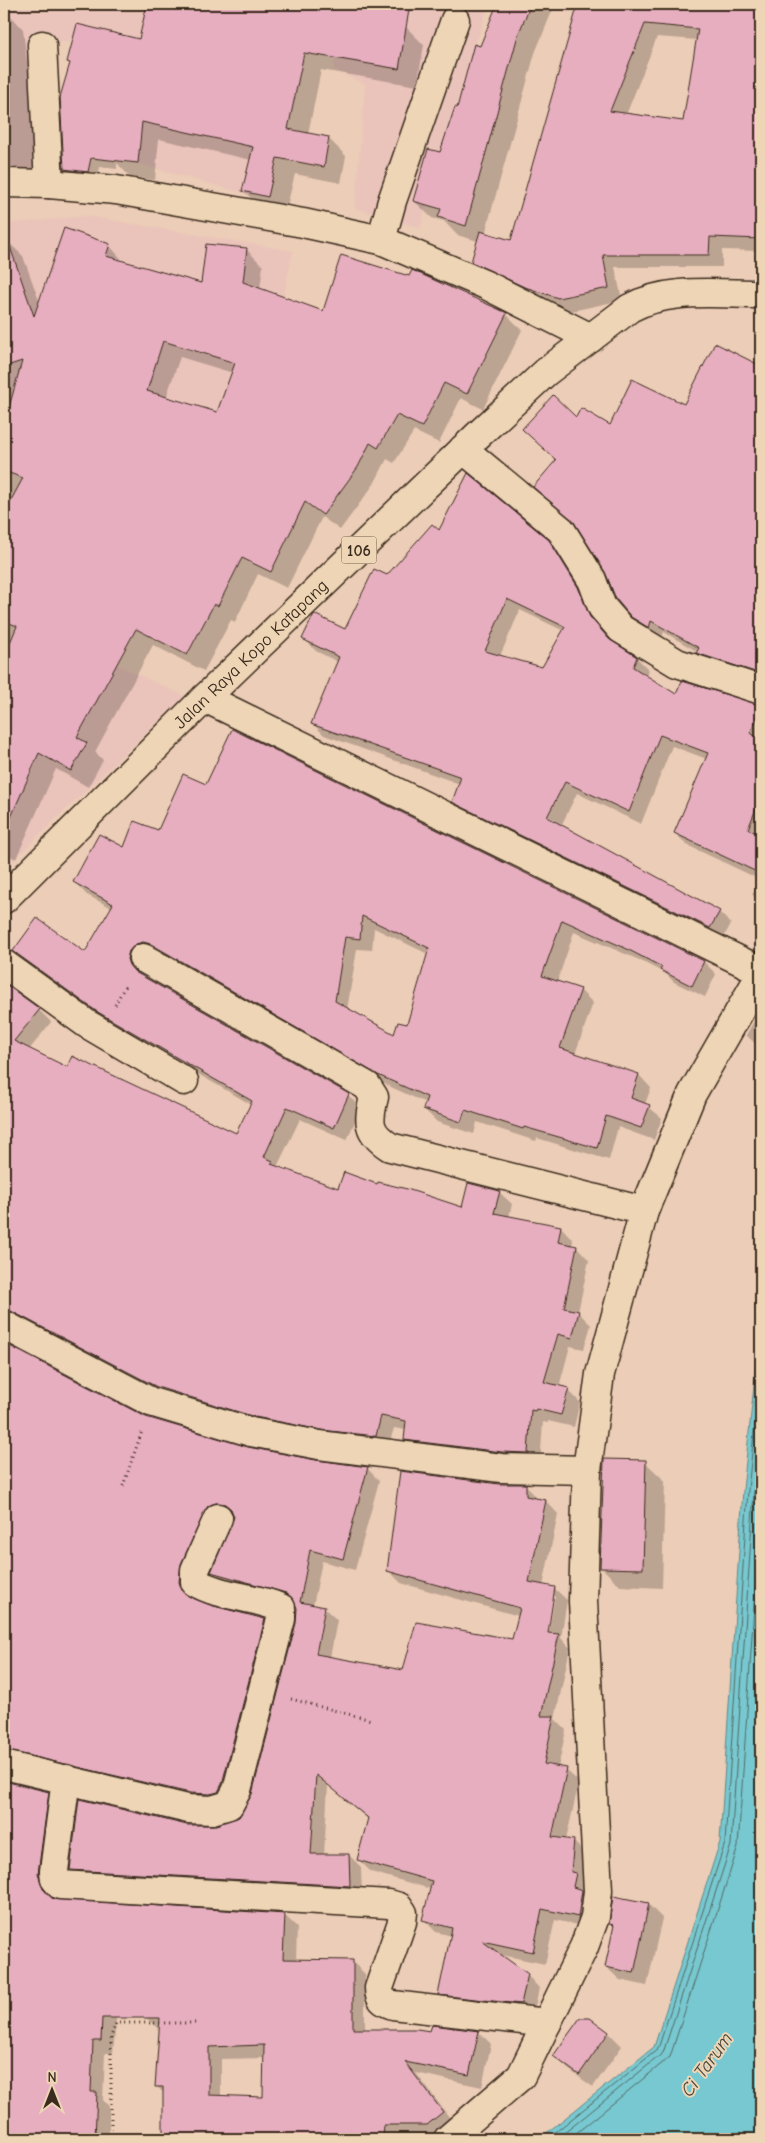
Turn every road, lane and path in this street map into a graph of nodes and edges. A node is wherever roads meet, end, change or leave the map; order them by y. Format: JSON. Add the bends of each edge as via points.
{"nodes":[{"id":1,"x":454,"y":20,"type":"dead end"},
{"id":2,"x":42,"y":45,"type":"dead end"},
{"id":3,"x":4,"y":183,"type":"edge"},
{"id":4,"x":49,"y":184,"type":"junction"},
{"id":5,"x":382,"y":240,"type":"junction"},
{"id":6,"x":761,"y":294,"type":"edge"},
{"id":7,"x":592,"y":338,"type":"junction"},
{"id":8,"x":463,"y":449,"type":"junction"},
{"id":9,"x":761,"y":690,"type":"edge"},
{"id":10,"x":205,"y":698,"type":"junction"},
{"id":11,"x":4,"y":899,"type":"edge"},
{"id":12,"x":142,"y":958,"type":"joint"},
{"id":13,"x":4,"y":964,"type":"edge"},
{"id":14,"x":761,"y":973,"type":"edge"},
{"id":15,"x":102,"y":1033,"type":"junction"},
{"id":16,"x":184,"y":1081,"type":"dead end"},
{"id":17,"x":644,"y":1211,"type":"junction"},
{"id":18,"x":4,"y":1325,"type":"edge"},
{"id":19,"x":151,"y":1402,"type":"junction"},
{"id":20,"x":587,"y":1470,"type":"junction"},
{"id":21,"x":124,"y":1486,"type":"dead end"},
{"id":22,"x":218,"y":1518,"type":"dead end"},
{"id":23,"x":264,"y":1692,"type":"junction"},
{"id":24,"x":370,"y":1720,"type":"dead end"},
{"id":25,"x":4,"y":1765,"type":"edge"},
{"id":26,"x":66,"y":1779,"type":"junction"},
{"id":27,"x":198,"y":2023,"type":"dead end"},
{"id":28,"x":547,"y":2023,"type":"junction"},
{"id":29,"x":112,"y":2139,"type":"edge"},
{"id":30,"x":448,"y":2139,"type":"edge"}],
"edges":[{"from":1,"to":5,"type":"street","via":[[392,201]]},
{"from":2,"to":4,"type":"street"},
{"from":3,"to":4,"type":"street"},
{"from":4,"to":5,"type":"street","via":[[116,190]]},
{"from":5,"to":7,"type":"street","via":[[486,285]]},
{"from":6,"to":7,"type":"street","name":"Jalan Raya Kopo Katapang","number":"106","via":[[659,296],[630,308]]},
{"from":7,"to":8,"type":"street","name":"Jalan Raya Kopo Katapang","number":"106","via":[[546,372]]},
{"from":8,"to":9,"type":"street","via":[[561,530],[592,580],[602,607],[621,629],[677,663]]},
{"from":8,"to":10,"type":"street","name":"Jalan Raya Kopo Katapang","number":"106"},
{"from":10,"to":11,"type":"street","name":"Jalan Raya Kopo Katapang","number":"106"},
{"from":10,"to":14,"type":"street"},
{"from":12,"to":15,"type":"path"},
{"from":12,"to":17,"type":"street","via":[[367,1086],[374,1097],[370,1126],[376,1138],[390,1147]]},
{"from":13,"to":15,"type":"street"},
{"from":14,"to":17,"type":"street","via":[[692,1094]]},
{"from":15,"to":16,"type":"street"},
{"from":17,"to":20,"type":"street","via":[[600,1374]]},
{"from":18,"to":19,"type":"street"},
{"from":19,"to":20,"type":"street","via":[[250,1432],[319,1445],[501,1468]]},
{"from":19,"to":21,"type":"path"},
{"from":20,"to":28,"type":"street","via":[[583,1601],[598,1891],[595,1917],[584,1947]]},
{"from":22,"to":23,"type":"street","via":[[195,1570],[195,1582],[205,1588],[280,1608],[281,1619]]},
{"from":23,"to":24,"type":"path"},
{"from":23,"to":26,"type":"street","via":[[238,1790],[229,1806],[212,1810],[188,1809]]},
{"from":25,"to":26,"type":"street"},
{"from":26,"to":28,"type":"street","via":[[54,1871],[60,1885],[399,1907],[403,1913],[402,1922],[379,1988],[383,2002]]},
{"from":27,"to":29,"type":"path","via":[[116,2023],[112,2038]]},
{"from":28,"to":30,"type":"street","via":[[520,2076]]}]}
